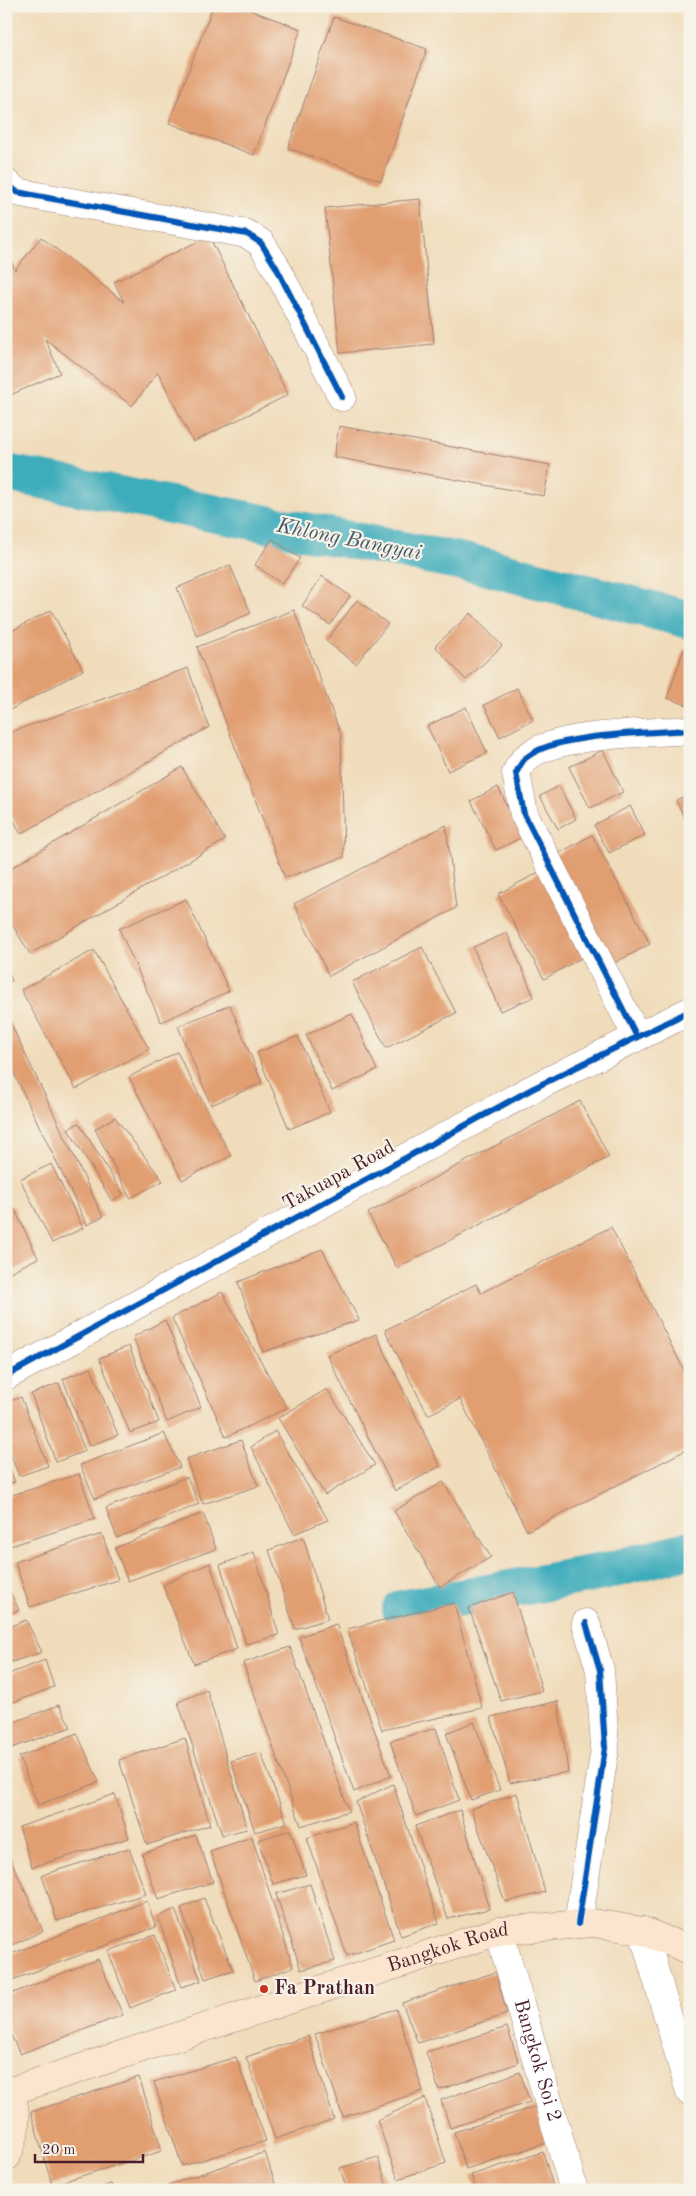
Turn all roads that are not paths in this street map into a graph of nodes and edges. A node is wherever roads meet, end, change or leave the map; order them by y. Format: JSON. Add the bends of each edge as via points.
{"nodes":[{"id":1,"x":6,"y":183,"type":"edge"},
{"id":2,"x":342,"y":397,"type":"dead end"},
{"id":3,"x":690,"y":730,"type":"edge"},
{"id":4,"x":690,"y":1011,"type":"edge"},
{"id":5,"x":637,"y":1037,"type":"junction"},
{"id":6,"x":6,"y":1376,"type":"edge"},
{"id":7,"x":586,"y":1623,"type":"dead end"},
{"id":8,"x":578,"y":1924,"type":"junction"},
{"id":9,"x":500,"y":1931,"type":"junction"},
{"id":10,"x":643,"y":1932,"type":"junction"},
{"id":11,"x":690,"y":1950,"type":"edge"},
{"id":12,"x":690,"y":2092,"type":"edge"},
{"id":13,"x":6,"y":2157,"type":"edge"},
{"id":14,"x":574,"y":2190,"type":"edge"}],
"edges":[{"from":1,"to":2,"type":"street","via":[[16,192],[248,234],[261,243],[276,267]]},
{"from":3,"to":5,"type":"street","via":[[581,739],[542,748],[526,757],[516,773],[524,814]]},
{"from":4,"to":5,"type":"street","name":"Takuapa Road"},
{"from":5,"to":6,"type":"street","name":"Takuapa Road","via":[[524,1094]]},
{"from":7,"to":8,"type":"street","via":[[600,1670],[605,1748]]},
{"from":8,"to":9,"type":"main road","name":"Bangkok Road"},
{"from":8,"to":10,"type":"main road","name":"Bangkok Road","via":[[593,1923]]},
{"from":9,"to":13,"type":"main road","name":"Bangkok Road","via":[[11,2091],[16,2116],[14,2142]]},
{"from":9,"to":14,"type":"street","name":"Bangkok Soi 2"},
{"from":10,"to":11,"type":"main road","name":"Bangkok Road"},
{"from":10,"to":12,"type":"street"}]}
